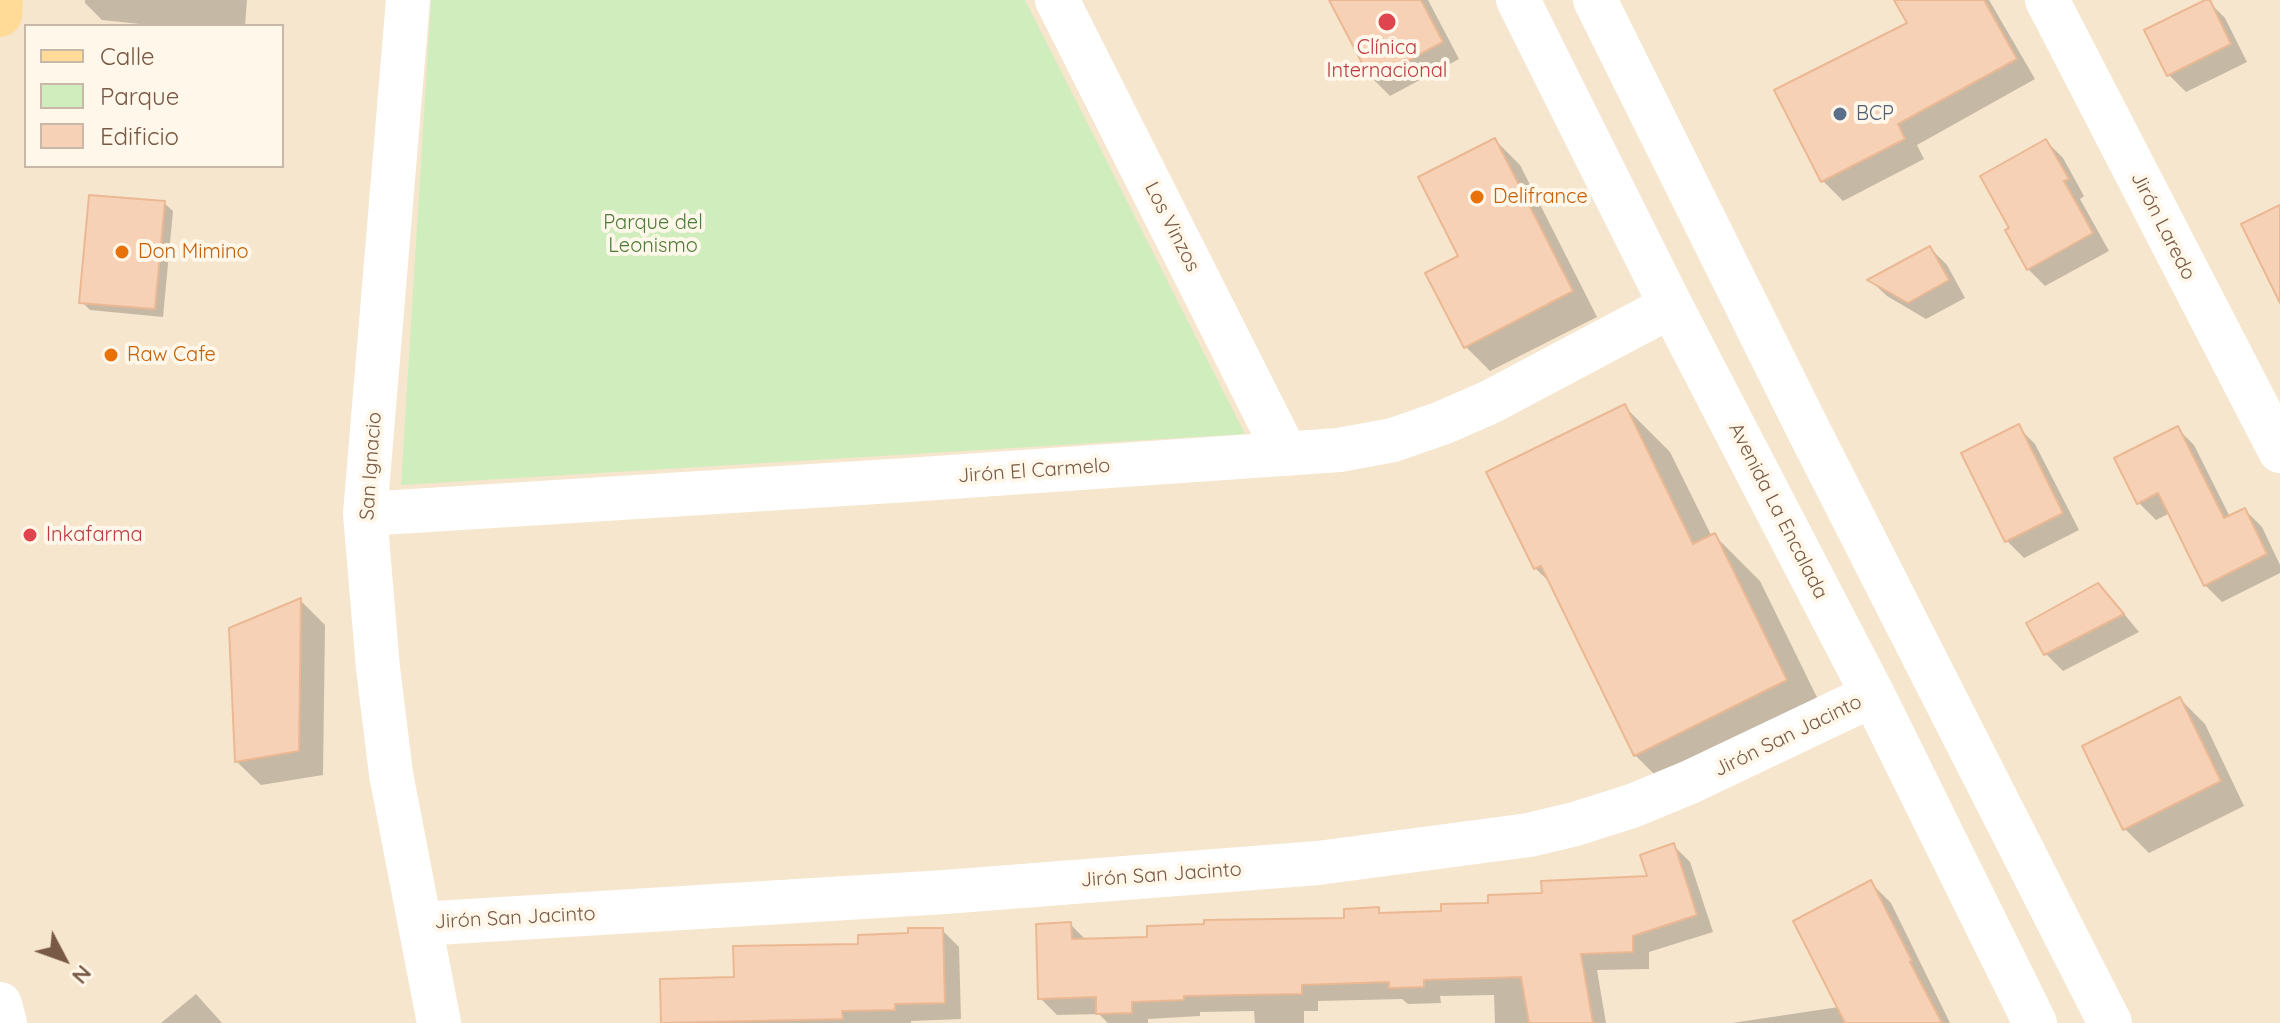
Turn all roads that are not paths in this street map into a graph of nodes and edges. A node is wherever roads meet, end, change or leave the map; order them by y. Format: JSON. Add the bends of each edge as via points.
{"nodes":[{"id":1,"x":1,"y":0,"type":"edge"},
{"id":2,"x":408,"y":0,"type":"edge"},
{"id":3,"x":1057,"y":0,"type":"edge"},
{"id":4,"x":1518,"y":0,"type":"edge"},
{"id":5,"x":1595,"y":0,"type":"edge"},
{"id":6,"x":2047,"y":0,"type":"edge"},
{"id":7,"x":0,"y":15,"type":"edge"},
{"id":8,"x":1671,"y":306,"type":"junction"},
{"id":9,"x":2280,"y":451,"type":"edge"},
{"id":10,"x":1286,"y":454,"type":"junction"},
{"id":11,"x":365,"y":514,"type":"junction"},
{"id":12,"x":1873,"y":695,"type":"junction"},
{"id":13,"x":420,"y":924,"type":"junction"},
{"id":14,"x":0,"y":1004,"type":"edge"},
{"id":15,"x":5,"y":1023,"type":"edge"},
{"id":16,"x":439,"y":1023,"type":"edge"},
{"id":17,"x":2035,"y":1023,"type":"edge"},
{"id":18,"x":2110,"y":1023,"type":"edge"}],
"edges":[{"from":1,"to":7,"type":"main road"},
{"from":2,"to":11,"type":"street","name":"San Ignacio"},
{"from":3,"to":10,"type":"street","name":"Los Vinzos"},
{"from":4,"to":8,"type":"street","name":"Avenida La Encalada"},
{"from":5,"to":18,"type":"street"},
{"from":6,"to":9,"type":"street","name":"Jirón Laredo"},
{"from":8,"to":10,"type":"street","name":"Jirón El Carmelo","via":[[1442,423],[1393,440]]},
{"from":8,"to":12,"type":"street","name":"Avenida La Encalada"},
{"from":10,"to":11,"type":"street","name":"Jirón El Carmelo"},
{"from":11,"to":13,"type":"street","name":"San Ignacio","via":[[391,774]]},
{"from":12,"to":13,"type":"street","name":"Jirón San Jacinto","via":[[1632,806],[1529,835],[1318,863]]},
{"from":12,"to":17,"type":"street","name":"Avenida La Encalada"},
{"from":13,"to":16,"type":"street","name":"San Ignacio"},
{"from":14,"to":15,"type":"street"}]}
